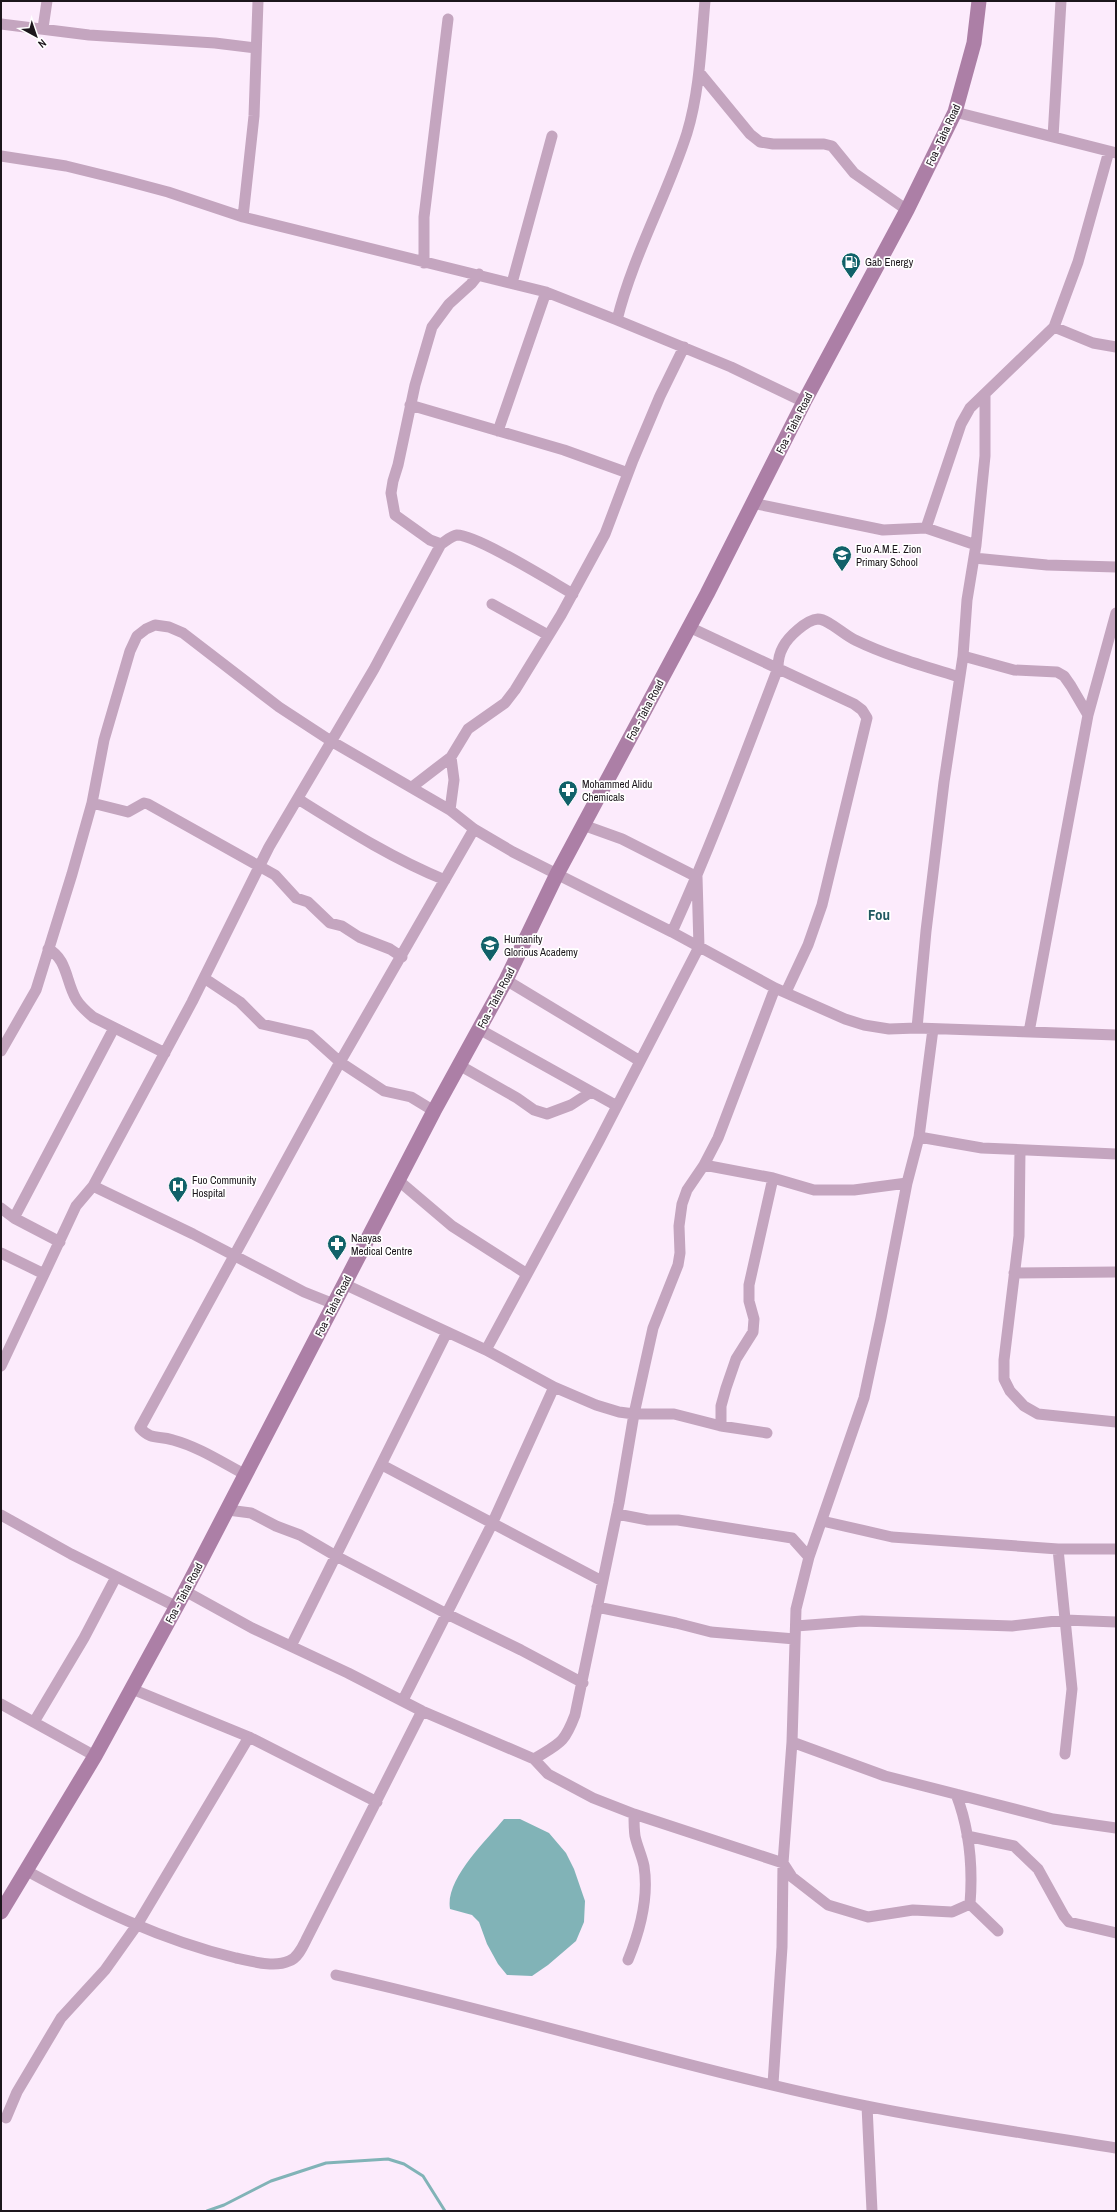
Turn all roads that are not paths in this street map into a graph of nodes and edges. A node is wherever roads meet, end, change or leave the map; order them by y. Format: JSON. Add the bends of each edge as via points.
{"nodes":[{"id":1,"x":47,"y":1,"type":"edge"},
{"id":2,"x":258,"y":1,"type":"edge"},
{"id":3,"x":705,"y":1,"type":"edge"},
{"id":4,"x":979,"y":1,"type":"edge"},
{"id":5,"x":1061,"y":1,"type":"edge"},
{"id":6,"x":448,"y":19,"type":"dead end"},
{"id":7,"x":1,"y":24,"type":"edge"},
{"id":8,"x":43,"y":28,"type":"junction"},
{"id":9,"x":256,"y":48,"type":"junction"},
{"id":10,"x":699,"y":72,"type":"junction"},
{"id":11,"x":955,"y":112,"type":"junction"},
{"id":12,"x":552,"y":136,"type":"dead end"},
{"id":13,"x":1053,"y":137,"type":"junction"},
{"id":14,"x":1112,"y":152,"type":"edge"},
{"id":15,"x":1,"y":156,"type":"edge"},
{"id":16,"x":907,"y":210,"type":"junction"},
{"id":17,"x":243,"y":217,"type":"junction"},
{"id":18,"x":424,"y":263,"type":"junction"},
{"id":19,"x":479,"y":274,"type":"junction"},
{"id":20,"x":512,"y":283,"type":"junction"},
{"id":21,"x":546,"y":292,"type":"junction"},
{"id":22,"x":617,"y":320,"type":"junction"},
{"id":23,"x":1054,"y":327,"type":"junction"},
{"id":24,"x":684,"y":347,"type":"junction"},
{"id":25,"x":1116,"y":347,"type":"edge"},
{"id":26,"x":985,"y":395,"type":"junction"},
{"id":27,"x":804,"y":402,"type":"junction"},
{"id":28,"x":410,"y":405,"type":"junction"},
{"id":29,"x":498,"y":431,"type":"junction"},
{"id":30,"x":628,"y":473,"type":"junction"},
{"id":31,"x":752,"y":504,"type":"junction"},
{"id":32,"x":926,"y":528,"type":"junction"},
{"id":33,"x":441,"y":544,"type":"junction"},
{"id":34,"x":976,"y":545,"type":"junction"},
{"id":35,"x":974,"y":558,"type":"junction"},
{"id":36,"x":1116,"y":567,"type":"edge"},
{"id":37,"x":573,"y":594,"type":"junction"},
{"id":38,"x":492,"y":604,"type":"dead end"},
{"id":39,"x":1116,"y":613,"type":"edge"},
{"id":40,"x":689,"y":627,"type":"junction"},
{"id":41,"x":548,"y":635,"type":"junction"},
{"id":42,"x":963,"y":656,"type":"junction"},
{"id":43,"x":778,"y":668,"type":"junction"},
{"id":44,"x":959,"y":677,"type":"junction"},
{"id":45,"x":1088,"y":715,"type":"junction"},
{"id":46,"x":331,"y":741,"type":"junction"},
{"id":47,"x":451,"y":758,"type":"junction"},
{"id":48,"x":412,"y":787,"type":"junction"},
{"id":49,"x":298,"y":800,"type":"junction"},
{"id":50,"x":92,"y":803,"type":"junction"},
{"id":51,"x":450,"y":810,"type":"junction"},
{"id":52,"x":583,"y":825,"type":"junction"},
{"id":53,"x":474,"y":829,"type":"junction"},
{"id":54,"x":261,"y":867,"type":"junction"},
{"id":55,"x":557,"y":874,"type":"junction"},
{"id":56,"x":696,"y":877,"type":"junction"},
{"id":57,"x":445,"y":880,"type":"junction"},
{"id":58,"x":672,"y":932,"type":"junction"},
{"id":59,"x":699,"y":947,"type":"junction"},
{"id":60,"x":48,"y":949,"type":"junction"},
{"id":61,"x":402,"y":957,"type":"junction"},
{"id":62,"x":204,"y":978,"type":"junction"},
{"id":63,"x":506,"y":980,"type":"junction"},
{"id":64,"x":775,"y":988,"type":"junction"},
{"id":65,"x":786,"y":992,"type":"junction"},
{"id":66,"x":114,"y":1028,"type":"junction"},
{"id":67,"x":917,"y":1028,"type":"junction"},
{"id":68,"x":479,"y":1029,"type":"junction"},
{"id":69,"x":933,"y":1029,"type":"junction"},
{"id":70,"x":1029,"y":1032,"type":"junction"},
{"id":71,"x":1116,"y":1035,"type":"edge"},
{"id":72,"x":1,"y":1051,"type":"edge"},
{"id":73,"x":165,"y":1053,"type":"junction"},
{"id":74,"x":640,"y":1061,"type":"junction"},
{"id":75,"x":340,"y":1062,"type":"junction"},
{"id":76,"x":459,"y":1065,"type":"junction"},
{"id":77,"x":591,"y":1092,"type":"junction"},
{"id":78,"x":617,"y":1106,"type":"junction"},
{"id":79,"x":434,"y":1111,"type":"junction"},
{"id":80,"x":919,"y":1137,"type":"junction"},
{"id":81,"x":1020,"y":1150,"type":"junction"},
{"id":82,"x":1116,"y":1154,"type":"edge"},
{"id":83,"x":704,"y":1165,"type":"junction"},
{"id":84,"x":773,"y":1178,"type":"junction"},
{"id":85,"x":399,"y":1181,"type":"junction"},
{"id":86,"x":907,"y":1183,"type":"junction"},
{"id":87,"x":93,"y":1186,"type":"junction"},
{"id":88,"x":1,"y":1208,"type":"edge"},
{"id":89,"x":14,"y":1218,"type":"junction"},
{"id":90,"x":60,"y":1242,"type":"junction"},
{"id":91,"x":1,"y":1253,"type":"edge"},
{"id":92,"x":233,"y":1256,"type":"junction"},
{"id":93,"x":1116,"y":1272,"type":"edge"},
{"id":94,"x":1014,"y":1273,"type":"junction"},
{"id":95,"x":44,"y":1274,"type":"junction"},
{"id":96,"x":527,"y":1274,"type":"junction"},
{"id":97,"x":344,"y":1284,"type":"junction"},
{"id":98,"x":334,"y":1304,"type":"junction"},
{"id":99,"x":447,"y":1332,"type":"junction"},
{"id":100,"x":486,"y":1350,"type":"junction"},
{"id":101,"x":1,"y":1366,"type":"edge"},
{"id":102,"x":554,"y":1387,"type":"junction"},
{"id":103,"x":634,"y":1414,"type":"junction"},
{"id":104,"x":1116,"y":1422,"type":"edge"},
{"id":105,"x":721,"y":1426,"type":"junction"},
{"id":106,"x":767,"y":1433,"type":"dead end"},
{"id":107,"x":382,"y":1465,"type":"junction"},
{"id":108,"x":246,"y":1475,"type":"junction"},
{"id":109,"x":228,"y":1510,"type":"junction"},
{"id":110,"x":1,"y":1514,"type":"edge"},
{"id":111,"x":617,"y":1514,"type":"junction"},
{"id":112,"x":822,"y":1521,"type":"junction"},
{"id":113,"x":492,"y":1524,"type":"junction"},
{"id":114,"x":1058,"y":1549,"type":"junction"},
{"id":115,"x":1116,"y":1549,"type":"edge"},
{"id":116,"x":336,"y":1556,"type":"junction"},
{"id":117,"x":809,"y":1557,"type":"junction"},
{"id":118,"x":116,"y":1577,"type":"junction"},
{"id":119,"x":602,"y":1581,"type":"junction"},
{"id":120,"x":185,"y":1592,"type":"junction"},
{"id":121,"x":177,"y":1607,"type":"junction"},
{"id":122,"x":597,"y":1607,"type":"junction"},
{"id":123,"x":447,"y":1614,"type":"junction"},
{"id":124,"x":1064,"y":1620,"type":"junction"},
{"id":125,"x":1116,"y":1622,"type":"edge"},
{"id":126,"x":796,"y":1626,"type":"junction"},
{"id":127,"x":795,"y":1639,"type":"junction"},
{"id":128,"x":291,"y":1646,"type":"junction"},
{"id":129,"x":583,"y":1683,"type":"junction"},
{"id":130,"x":132,"y":1689,"type":"junction"},
{"id":131,"x":403,"y":1700,"type":"junction"},
{"id":132,"x":1,"y":1704,"type":"edge"},
{"id":133,"x":422,"y":1711,"type":"junction"},
{"id":134,"x":34,"y":1722,"type":"junction"},
{"id":135,"x":249,"y":1737,"type":"junction"},
{"id":136,"x":792,"y":1742,"type":"junction"},
{"id":137,"x":1065,"y":1754,"type":"dead end"},
{"id":138,"x":95,"y":1756,"type":"junction"},
{"id":139,"x":534,"y":1759,"type":"junction"},
{"id":140,"x":956,"y":1794,"type":"junction"},
{"id":141,"x":377,"y":1802,"type":"junction"},
{"id":142,"x":634,"y":1814,"type":"junction"},
{"id":143,"x":1116,"y":1828,"type":"edge"},
{"id":144,"x":967,"y":1836,"type":"junction"},
{"id":145,"x":783,"y":1863,"type":"junction"},
{"id":146,"x":26,"y":1871,"type":"junction"},
{"id":147,"x":970,"y":1904,"type":"junction"},
{"id":148,"x":1,"y":1912,"type":"edge"},
{"id":149,"x":137,"y":1925,"type":"junction"},
{"id":150,"x":998,"y":1931,"type":"dead end"},
{"id":151,"x":1116,"y":1934,"type":"edge"},
{"id":152,"x":628,"y":1960,"type":"dead end"},
{"id":153,"x":336,"y":1975,"type":"dead end"},
{"id":154,"x":773,"y":2084,"type":"junction"},
{"id":155,"x":867,"y":2106,"type":"junction"},
{"id":156,"x":6,"y":2118,"type":"dead end"},
{"id":157,"x":1116,"y":2148,"type":"edge"},
{"id":158,"x":872,"y":2211,"type":"edge"}],
"edges":[{"from":1,"to":8,"type":"street"},
{"from":2,"to":9,"type":"street"},
{"from":3,"to":10,"type":"street"},
{"from":4,"to":11,"type":"street","name":"Foa - Taha Road","via":[[974,43]]},
{"from":5,"to":13,"type":"street"},
{"from":6,"to":18,"type":"street","via":[[424,217]]},
{"from":7,"to":8,"type":"street"},
{"from":8,"to":9,"type":"street","via":[[89,35]]},
{"from":9,"to":17,"type":"street","via":[[254,116]]},
{"from":10,"to":16,"type":"street","via":[[750,134],[760,142],[832,146],[854,173]]},
{"from":10,"to":22,"type":"street","via":[[698,88],[687,131],[634,265]]},
{"from":11,"to":13,"type":"street"},
{"from":11,"to":16,"type":"street","name":"Foa - Taha Road"},
{"from":12,"to":20,"type":"street"},
{"from":13,"to":14,"type":"street"},
{"from":14,"to":23,"type":"street","via":[[1078,262]]},
{"from":15,"to":17,"type":"street","via":[[66,166],[123,180]]},
{"from":16,"to":27,"type":"street","name":"Foa - Taha Road"},
{"from":17,"to":18,"type":"street"},
{"from":18,"to":19,"type":"street"},
{"from":19,"to":20,"type":"street"},
{"from":19,"to":28,"type":"street","via":[[472,284],[449,304],[432,327]]},
{"from":20,"to":21,"type":"street"},
{"from":21,"to":22,"type":"street"},
{"from":21,"to":29,"type":"street"},
{"from":22,"to":24,"type":"street"},
{"from":23,"to":25,"type":"street","via":[[1093,343]]},
{"from":23,"to":26,"type":"street"},
{"from":24,"to":27,"type":"street"},
{"from":24,"to":30,"type":"street","via":[[660,396]]},
{"from":26,"to":32,"type":"street","via":[[970,408],[961,424]]},
{"from":26,"to":34,"type":"street","via":[[985,456]]},
{"from":27,"to":31,"type":"street","name":"Foa - Taha Road"},
{"from":28,"to":29,"type":"street"},
{"from":28,"to":33,"type":"street","via":[[393,481],[392,506],[400,519],[430,540]]},
{"from":29,"to":30,"type":"street","via":[[564,450]]},
{"from":30,"to":37,"type":"street","via":[[605,534]]},
{"from":31,"to":32,"type":"street","via":[[883,530]]},
{"from":31,"to":40,"type":"street","name":"Foa - Taha Road"},
{"from":32,"to":34,"type":"street"},
{"from":33,"to":37,"type":"street","via":[[452,536],[471,539]]},
{"from":33,"to":46,"type":"street","via":[[374,669]]},
{"from":34,"to":35,"type":"street"},
{"from":35,"to":36,"type":"street","via":[[1047,565]]},
{"from":35,"to":42,"type":"street","via":[[967,600]]},
{"from":37,"to":41,"type":"street"},
{"from":38,"to":41,"type":"street"},
{"from":39,"to":45,"type":"street"},
{"from":40,"to":43,"type":"street"},
{"from":40,"to":52,"type":"street","name":"Foa - Taha Road"},
{"from":41,"to":47,"type":"street","via":[[505,703],[468,729]]},
{"from":42,"to":44,"type":"street"},
{"from":42,"to":45,"type":"street","via":[[1014,670],[1057,672],[1064,676]]},
{"from":43,"to":44,"type":"street","via":[[783,646],[810,620],[819,619],[827,621],[843,634],[858,641]]},
{"from":43,"to":56,"type":"street"},
{"from":43,"to":65,"type":"street","via":[[854,704],[867,718],[822,905],[808,945]]},
{"from":44,"to":67,"type":"street","via":[[926,932]]},
{"from":45,"to":70,"type":"street"},
{"from":46,"to":48,"type":"street"},
{"from":46,"to":49,"type":"street"},
{"from":46,"to":50,"type":"street","via":[[279,707],[183,633],[155,625],[137,636],[130,651],[104,740]]},
{"from":47,"to":48,"type":"street"},
{"from":47,"to":51,"type":"street","via":[[454,780]]},
{"from":48,"to":51,"type":"street"},
{"from":49,"to":54,"type":"street"},
{"from":49,"to":57,"type":"street","via":[[377,848]]},
{"from":50,"to":54,"type":"street","via":[[128,812],[144,803],[148,804]]},
{"from":50,"to":60,"type":"street"},
{"from":51,"to":53,"type":"street"},
{"from":52,"to":55,"type":"street","name":"Foa - Taha Road"},
{"from":52,"to":56,"type":"street","via":[[622,839]]},
{"from":53,"to":55,"type":"street"},
{"from":53,"to":57,"type":"street"},
{"from":54,"to":61,"type":"street","via":[[275,875],[296,898],[308,902],[330,923],[342,926]]},
{"from":54,"to":62,"type":"street"},
{"from":55,"to":58,"type":"street"},
{"from":55,"to":63,"type":"street","name":"Foa - Taha Road"},
{"from":56,"to":58,"type":"street"},
{"from":56,"to":59,"type":"street"},
{"from":57,"to":61,"type":"street"},
{"from":58,"to":59,"type":"street"},
{"from":59,"to":64,"type":"street"},
{"from":59,"to":74,"type":"street"},
{"from":60,"to":66,"type":"street","via":[[60,958],[76,1000],[93,1017]]},
{"from":60,"to":72,"type":"street","via":[[36,990]]},
{"from":61,"to":75,"type":"street"},
{"from":62,"to":73,"type":"street"},
{"from":62,"to":75,"type":"street","via":[[240,1002],[262,1024],[310,1035]]},
{"from":63,"to":68,"type":"street","name":"Foa - Taha Road"},
{"from":63,"to":74,"type":"street"},
{"from":64,"to":65,"type":"street"},
{"from":64,"to":83,"type":"street","via":[[727,1117]]},
{"from":65,"to":67,"type":"street","via":[[864,1025],[890,1029]]},
{"from":66,"to":73,"type":"street"},
{"from":66,"to":89,"type":"street"},
{"from":67,"to":69,"type":"street"},
{"from":68,"to":76,"type":"street","name":"Foa - Taha Road"},
{"from":68,"to":77,"type":"street"},
{"from":69,"to":70,"type":"street"},
{"from":69,"to":80,"type":"street"},
{"from":70,"to":71,"type":"street"},
{"from":73,"to":87,"type":"street"},
{"from":74,"to":78,"type":"street"},
{"from":75,"to":79,"type":"street","via":[[384,1091],[411,1097]]},
{"from":75,"to":92,"type":"street"},
{"from":76,"to":77,"type":"street","via":[[534,1110],[546,1114],[571,1105]]},
{"from":76,"to":79,"type":"street","name":"Foa - Taha Road"},
{"from":77,"to":78,"type":"street"},
{"from":78,"to":96,"type":"street"},
{"from":79,"to":85,"type":"street","name":"Foa - Taha Road"},
{"from":80,"to":81,"type":"street","via":[[956,1145]]},
{"from":80,"to":86,"type":"street"},
{"from":81,"to":82,"type":"street"},
{"from":81,"to":94,"type":"street","via":[[1019,1236]]},
{"from":83,"to":84,"type":"street"},
{"from":83,"to":103,"type":"street","via":[[682,1204],[678,1265],[653,1328]]},
{"from":84,"to":86,"type":"street","via":[[814,1190],[854,1190]]},
{"from":84,"to":105,"type":"street","via":[[749,1285],[749,1301],[754,1319],[753,1332],[736,1359],[731,1373],[721,1406]]},
{"from":85,"to":96,"type":"street","via":[[452,1226]]},
{"from":85,"to":97,"type":"street","name":"Foa - Taha Road"},
{"from":86,"to":112,"type":"street","via":[[864,1398]]},
{"from":87,"to":90,"type":"street","via":[[76,1206]]},
{"from":87,"to":92,"type":"street"},
{"from":88,"to":89,"type":"street"},
{"from":89,"to":90,"type":"street"},
{"from":90,"to":95,"type":"street"},
{"from":91,"to":95,"type":"street"},
{"from":92,"to":98,"type":"street","via":[[304,1292]]},
{"from":92,"to":108,"type":"street","via":[[140,1428],[148,1436],[172,1439]]},
{"from":93,"to":94,"type":"street"},
{"from":94,"to":104,"type":"street","via":[[1004,1360],[1004,1379],[1010,1391],[1024,1406],[1038,1414]]},
{"from":95,"to":101,"type":"street"},
{"from":96,"to":100,"type":"street"},
{"from":97,"to":98,"type":"street","name":"Foa - Taha Road"},
{"from":97,"to":99,"type":"street"},
{"from":98,"to":108,"type":"street","name":"Foa - Taha Road"},
{"from":99,"to":100,"type":"street"},
{"from":99,"to":107,"type":"street"},
{"from":100,"to":102,"type":"street"},
{"from":102,"to":103,"type":"street","via":[[596,1405]]},
{"from":102,"to":113,"type":"street"},
{"from":103,"to":105,"type":"street","via":[[674,1414]]},
{"from":103,"to":111,"type":"street"},
{"from":105,"to":106,"type":"street"},
{"from":107,"to":113,"type":"street"},
{"from":107,"to":116,"type":"street"},
{"from":108,"to":109,"type":"street","name":"Foa - Taha Road"},
{"from":109,"to":116,"type":"street","via":[[251,1513],[300,1535]]},
{"from":109,"to":120,"type":"street","name":"Foa - Taha Road"},
{"from":110,"to":118,"type":"street"},
{"from":111,"to":117,"type":"street","via":[[648,1520],[678,1520],[792,1538]]},
{"from":111,"to":119,"type":"street"},
{"from":112,"to":114,"type":"street","via":[[892,1537]]},
{"from":112,"to":117,"type":"street"},
{"from":113,"to":119,"type":"street"},
{"from":113,"to":123,"type":"street"},
{"from":114,"to":115,"type":"street"},
{"from":114,"to":124,"type":"street"},
{"from":116,"to":123,"type":"street"},
{"from":116,"to":128,"type":"street"},
{"from":117,"to":126,"type":"street","via":[[796,1609]]},
{"from":118,"to":121,"type":"street"},
{"from":118,"to":134,"type":"street","via":[[84,1638]]},
{"from":119,"to":122,"type":"street"},
{"from":120,"to":121,"type":"street","name":"Foa - Taha Road"},
{"from":120,"to":128,"type":"street"},
{"from":121,"to":130,"type":"street","name":"Foa - Taha Road"},
{"from":122,"to":127,"type":"street","via":[[711,1632]]},
{"from":122,"to":129,"type":"street"},
{"from":123,"to":129,"type":"street"},
{"from":123,"to":131,"type":"street"},
{"from":124,"to":125,"type":"street"},
{"from":124,"to":126,"type":"street","via":[[1012,1626],[862,1621]]},
{"from":124,"to":137,"type":"street","via":[[1072,1689]]},
{"from":126,"to":127,"type":"street"},
{"from":127,"to":136,"type":"street"},
{"from":128,"to":131,"type":"street"},
{"from":129,"to":139,"type":"street","via":[[568,1735]]},
{"from":130,"to":135,"type":"street"},
{"from":130,"to":138,"type":"street","name":"Foa - Taha Road"},
{"from":131,"to":133,"type":"street"},
{"from":132,"to":134,"type":"street"},
{"from":133,"to":139,"type":"street"},
{"from":133,"to":141,"type":"street"},
{"from":134,"to":138,"type":"street"},
{"from":135,"to":141,"type":"street"},
{"from":135,"to":149,"type":"street"},
{"from":136,"to":140,"type":"street","via":[[885,1776]]},
{"from":136,"to":145,"type":"street"},
{"from":138,"to":146,"type":"street","name":"Foa - Taha Road"},
{"from":139,"to":142,"type":"street","via":[[548,1774],[564,1784]]},
{"from":140,"to":143,"type":"street","via":[[1053,1819]]},
{"from":140,"to":144,"type":"street"},
{"from":141,"to":149,"type":"street","via":[[308,1938],[291,1961],[282,1964],[252,1962],[191,1946]]},
{"from":142,"to":145,"type":"street"},
{"from":142,"to":152,"type":"street","via":[[635,1837],[644,1867],[644,1881],[642,1920]]},
{"from":144,"to":147,"type":"street","via":[[972,1886]]},
{"from":144,"to":151,"type":"street","via":[[1014,1846],[1038,1869],[1069,1922]]},
{"from":145,"to":147,"type":"street","via":[[792,1877],[828,1905],[868,1917],[913,1910],[952,1912]]},
{"from":145,"to":154,"type":"street","via":[[782,1947]]},
{"from":146,"to":148,"type":"street","name":"Foa - Taha Road"},
{"from":146,"to":149,"type":"street","via":[[79,1900]]},
{"from":147,"to":150,"type":"street"},
{"from":149,"to":156,"type":"street","via":[[104,1970],[61,2018],[17,2092]]},
{"from":153,"to":154,"type":"street","via":[[441,1999],[626,2049]]},
{"from":154,"to":155,"type":"street"},
{"from":155,"to":157,"type":"street"},
{"from":155,"to":158,"type":"street"}]}
